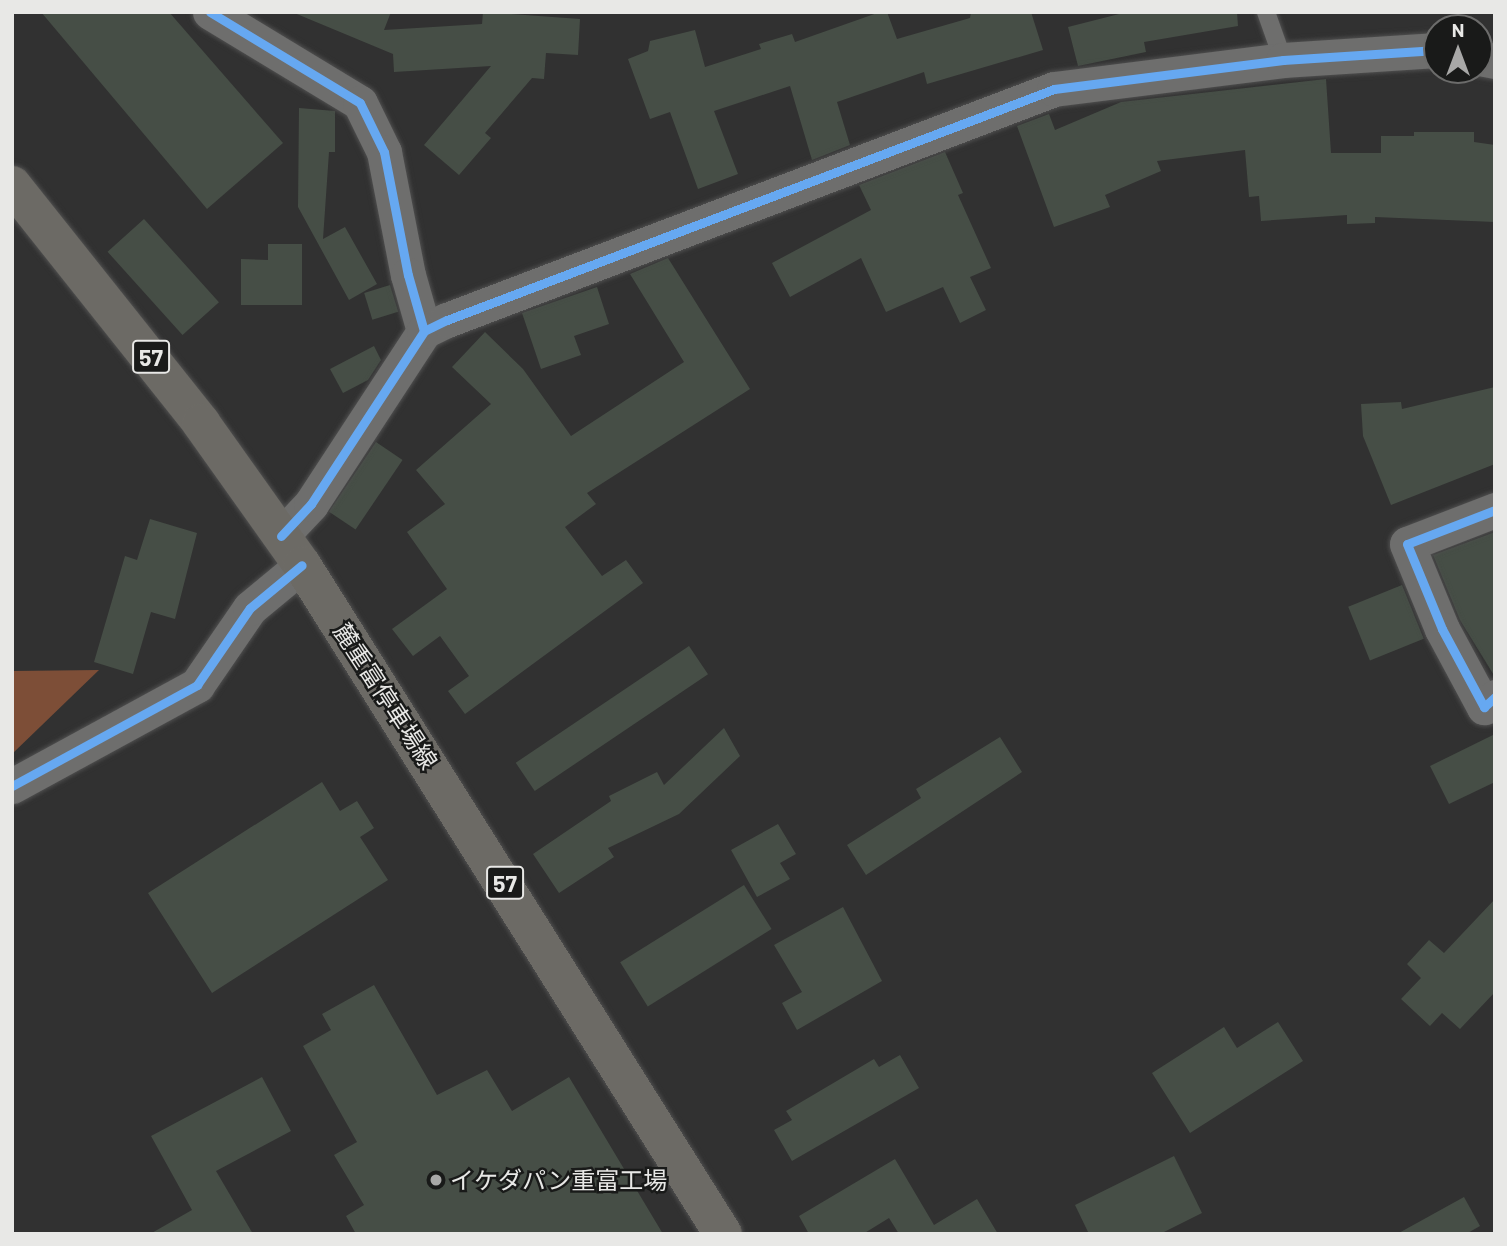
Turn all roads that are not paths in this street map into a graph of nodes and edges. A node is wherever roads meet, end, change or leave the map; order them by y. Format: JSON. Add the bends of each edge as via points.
{"nodes":[{"id":1,"x":210,"y":12,"type":"edge"},
{"id":2,"x":1266,"y":12,"type":"edge"},
{"id":3,"x":1423,"y":51,"type":"edge"},
{"id":4,"x":1283,"y":60,"type":"junction"},
{"id":5,"x":12,"y":185,"type":"edge"},
{"id":6,"x":424,"y":331,"type":"junction"},
{"id":7,"x":1495,"y":510,"type":"edge"},
{"id":8,"x":291,"y":550,"type":"junction"},
{"id":9,"x":1495,"y":697,"type":"edge"},
{"id":10,"x":12,"y":786,"type":"edge"},
{"id":11,"x":723,"y":1234,"type":"edge"}],
"edges":[{"from":1,"to":6,"type":"street","via":[[360,103],[384,152]]},
{"from":2,"to":4,"type":"lane"},
{"from":3,"to":4,"type":"street"},
{"from":4,"to":6,"type":"street","via":[[1055,89]]},
{"from":5,"to":8,"type":"main road","name":"麓重富停車場線","number":"57","via":[[103,293]]},
{"from":6,"to":8,"type":"street","via":[[311,504]]},
{"from":7,"to":9,"type":"street","via":[[1407,544],[1442,629],[1484,707]]},
{"from":8,"to":10,"type":"street","via":[[197,685]]},
{"from":8,"to":11,"type":"main road","name":"麓重富停車場線","number":"57"}]}
